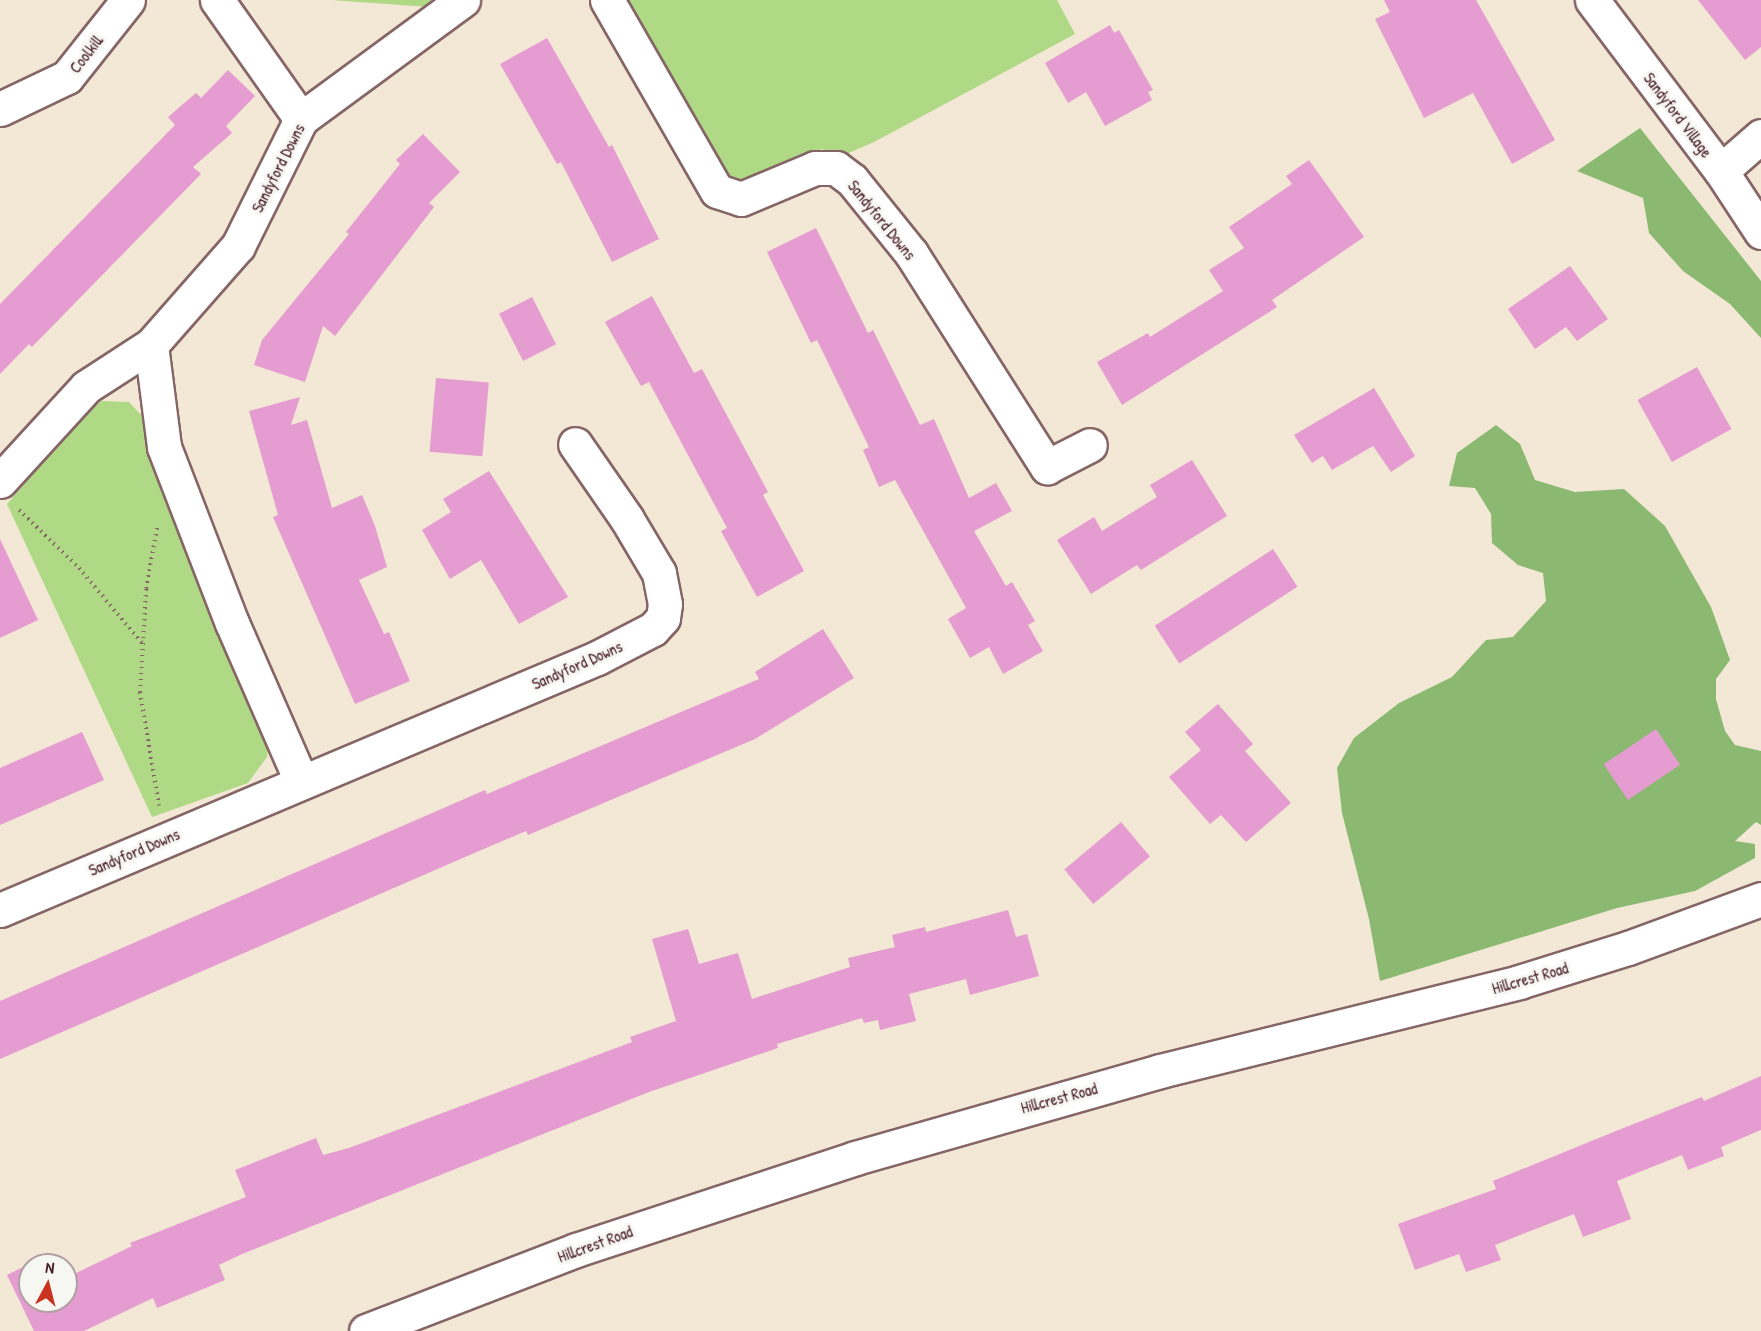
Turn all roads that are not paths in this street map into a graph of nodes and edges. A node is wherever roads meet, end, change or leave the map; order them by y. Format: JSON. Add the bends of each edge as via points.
{"nodes":[{"id":1,"x":128,"y":0,"type":"edge"},
{"id":2,"x":217,"y":0,"type":"edge"},
{"id":3,"x":463,"y":0,"type":"edge"},
{"id":4,"x":607,"y":0,"type":"edge"},
{"id":5,"x":1592,"y":0,"type":"edge"},
{"id":6,"x":0,"y":109,"type":"edge"},
{"id":7,"x":302,"y":119,"type":"junction"},
{"id":8,"x":1761,"y":136,"type":"edge"},
{"id":9,"x":1721,"y":171,"type":"junction"},
{"id":10,"x":1761,"y":232,"type":"edge"},
{"id":11,"x":152,"y":345,"type":"junction"},
{"id":12,"x":575,"y":444,"type":"dead end"},
{"id":13,"x":1090,"y":445,"type":"dead end"},
{"id":14,"x":0,"y":481,"type":"edge"},
{"id":15,"x":301,"y":781,"type":"junction"},
{"id":16,"x":1761,"y":899,"type":"edge"},
{"id":17,"x":0,"y":909,"type":"edge"},
{"id":18,"x":366,"y":1331,"type":"edge"}],
"edges":[{"from":1,"to":6,"type":"street","name":"Coolkill","via":[[67,77]]},
{"from":2,"to":7,"type":"street"},
{"from":3,"to":7,"type":"street","name":"Sandyford Downs"},
{"from":4,"to":13,"type":"street","name":"Sandyford Downs","via":[[717,191],[741,199],[815,168],[836,168],[852,180],[911,254],[1047,467]]},
{"from":5,"to":9,"type":"street","name":"Sandyford Village"},
{"from":7,"to":11,"type":"street","name":"Sandyford Downs","via":[[238,246]]},
{"from":8,"to":9,"type":"street"},
{"from":9,"to":10,"type":"street","name":"Sandyford Village"},
{"from":11,"to":14,"type":"street","name":"Sandyford Downs","via":[[86,387]]},
{"from":11,"to":15,"type":"street","via":[[164,447],[232,623]]},
{"from":12,"to":15,"type":"street","name":"Sandyford Downs","via":[[659,573],[665,604],[663,618],[653,630],[597,658]]},
{"from":15,"to":17,"type":"street","name":"Sandyford Downs"},
{"from":16,"to":18,"type":"street","name":"Hillcrest Road","via":[[1628,948],[1519,982],[1160,1071],[834,1164],[576,1250]]}]}
